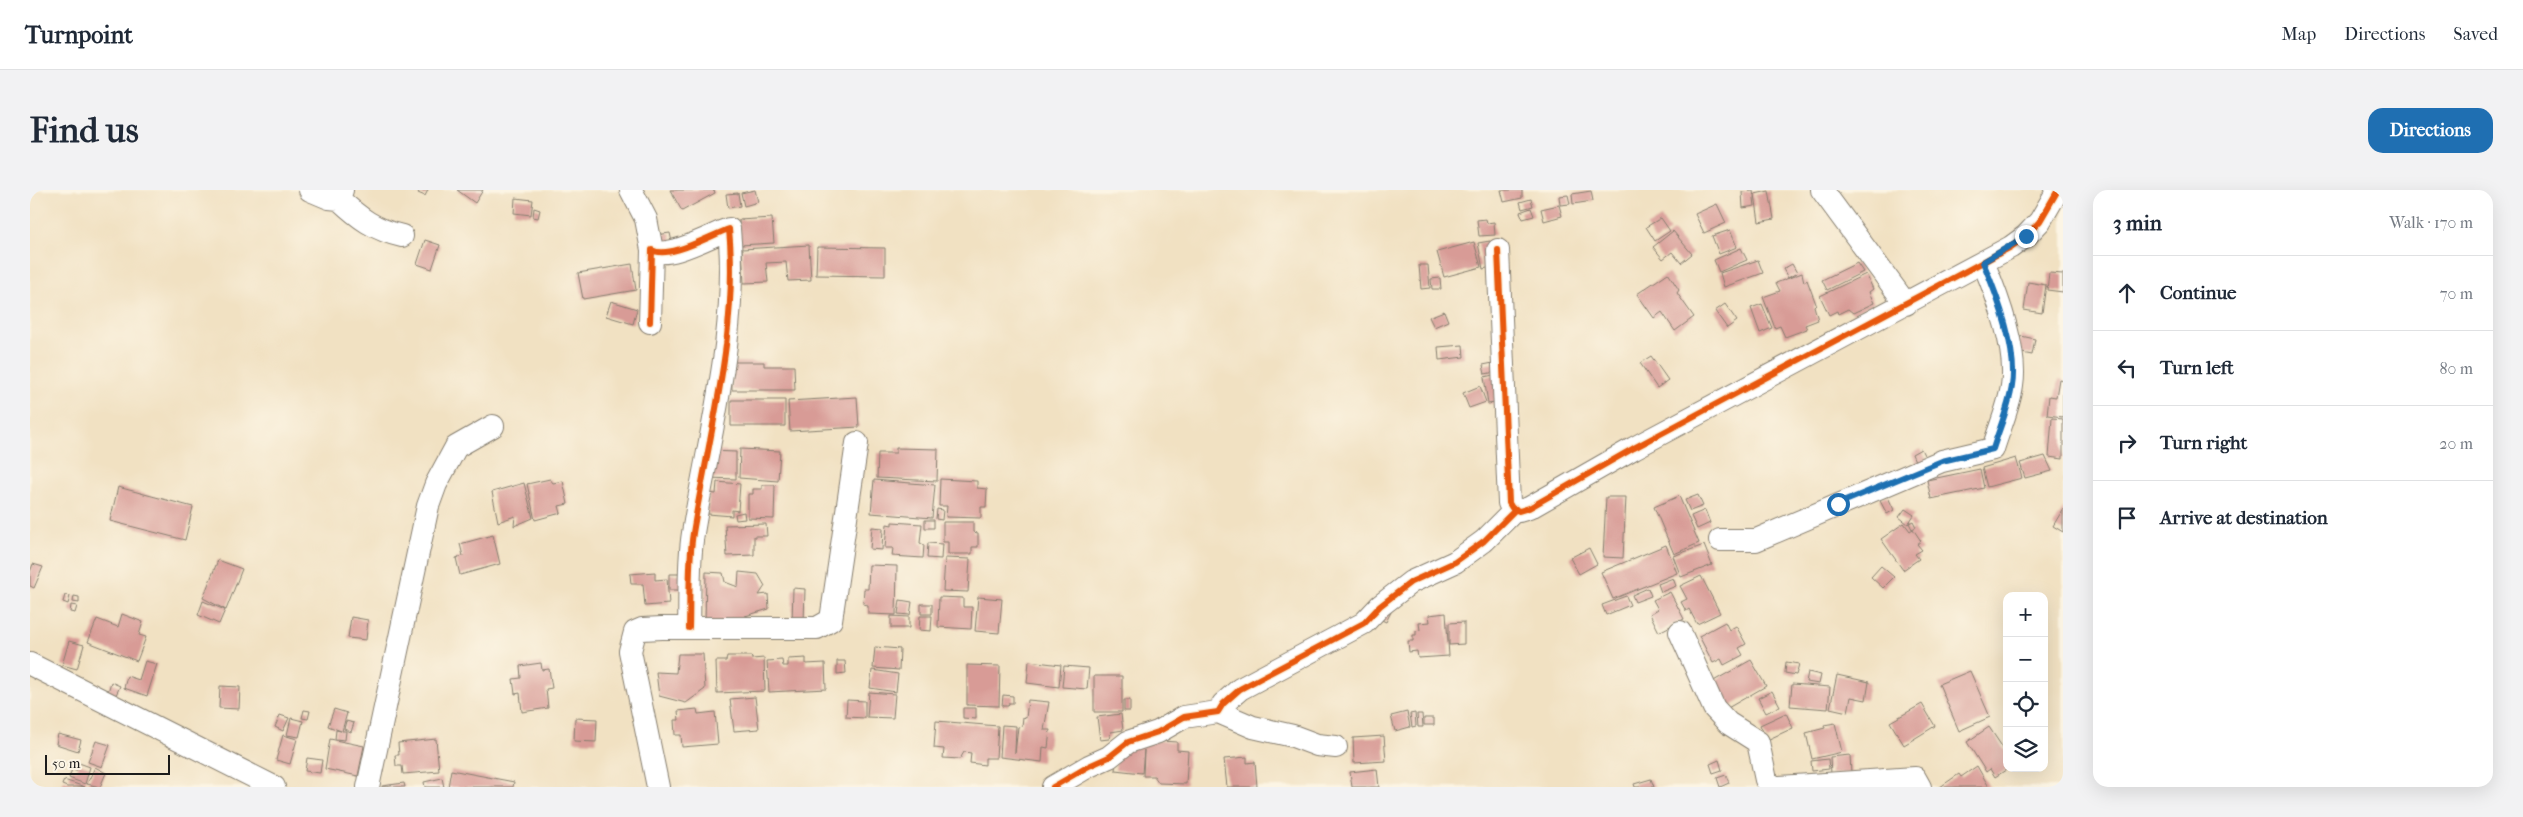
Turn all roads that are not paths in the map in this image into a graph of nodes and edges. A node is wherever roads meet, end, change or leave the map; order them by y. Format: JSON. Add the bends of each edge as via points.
{"nodes":[{"id":1,"x":310,"y":190,"type":"edge"},
{"id":2,"x":631,"y":190,"type":"edge"},
{"id":3,"x":1822,"y":190,"type":"edge"},
{"id":4,"x":2058,"y":190,"type":"edge"},
{"id":5,"x":341,"y":194,"type":"edge"},
{"id":6,"x":402,"y":236,"type":"dead end"},
{"id":7,"x":652,"y":250,"type":"junction"},
{"id":8,"x":1498,"y":250,"type":"dead end"},
{"id":9,"x":1983,"y":262,"type":"junction"},
{"id":10,"x":1906,"y":304,"type":"junction"},
{"id":11,"x":650,"y":322,"type":"dead end"},
{"id":12,"x":493,"y":426,"type":"dead end"},
{"id":13,"x":857,"y":443,"type":"dead end"},
{"id":14,"x":1516,"y":509,"type":"junction"},
{"id":15,"x":1720,"y":540,"type":"dead end"},
{"id":16,"x":689,"y":628,"type":"junction"},
{"id":17,"x":1680,"y":632,"type":"dead end"},
{"id":18,"x":30,"y":664,"type":"edge"},
{"id":19,"x":1218,"y":712,"type":"junction"},
{"id":20,"x":1336,"y":747,"type":"dead end"},
{"id":21,"x":274,"y":787,"type":"edge"},
{"id":22,"x":368,"y":787,"type":"edge"},
{"id":23,"x":658,"y":787,"type":"edge"},
{"id":24,"x":1053,"y":787,"type":"edge"},
{"id":25,"x":1774,"y":787,"type":"edge"},
{"id":26,"x":1780,"y":787,"type":"edge"},
{"id":27,"x":1920,"y":787,"type":"edge"}],
"edges":[{"from":1,"to":5,"type":"street","via":[[329,198]]},
{"from":2,"to":7,"type":"street","via":[[646,219]]},
{"from":3,"to":10,"type":"street"},
{"from":4,"to":9,"type":"street","via":[[2040,221],[2026,236]]},
{"from":5,"to":6,"type":"street","via":[[360,219],[384,232]]},
{"from":7,"to":11,"type":"street"},
{"from":7,"to":16,"type":"street","via":[[657,253],[683,248],[729,229],[730,301],[721,382],[692,535]]},
{"from":8,"to":14,"type":"street","via":[[1508,494],[1509,503]]},
{"from":9,"to":10,"type":"street"},
{"from":9,"to":15,"type":"street","via":[[1995,291],[2011,352],[2012,385],[1993,449],[1942,461],[1756,540]]},
{"from":10,"to":14,"type":"street","via":[[1634,448],[1529,508]]},
{"from":12,"to":22,"type":"street","via":[[456,447],[428,506]]},
{"from":13,"to":16,"type":"street","via":[[831,620],[817,628]]},
{"from":14,"to":19,"type":"street","via":[[1484,541],[1455,562],[1411,582],[1364,623],[1240,689]]},
{"from":16,"to":23,"type":"street","via":[[642,629],[635,632],[631,641],[630,651]]},
{"from":17,"to":25,"type":"street","via":[[1714,708],[1728,723],[1758,742],[1766,780]]},
{"from":18,"to":21,"type":"street"},
{"from":19,"to":20,"type":"street","via":[[1253,727],[1317,745]]},
{"from":19,"to":24,"type":"street","via":[[1184,717],[1158,732],[1128,742],[1109,758]]},
{"from":26,"to":27,"type":"street","via":[[1892,778],[1915,778]]}]}
